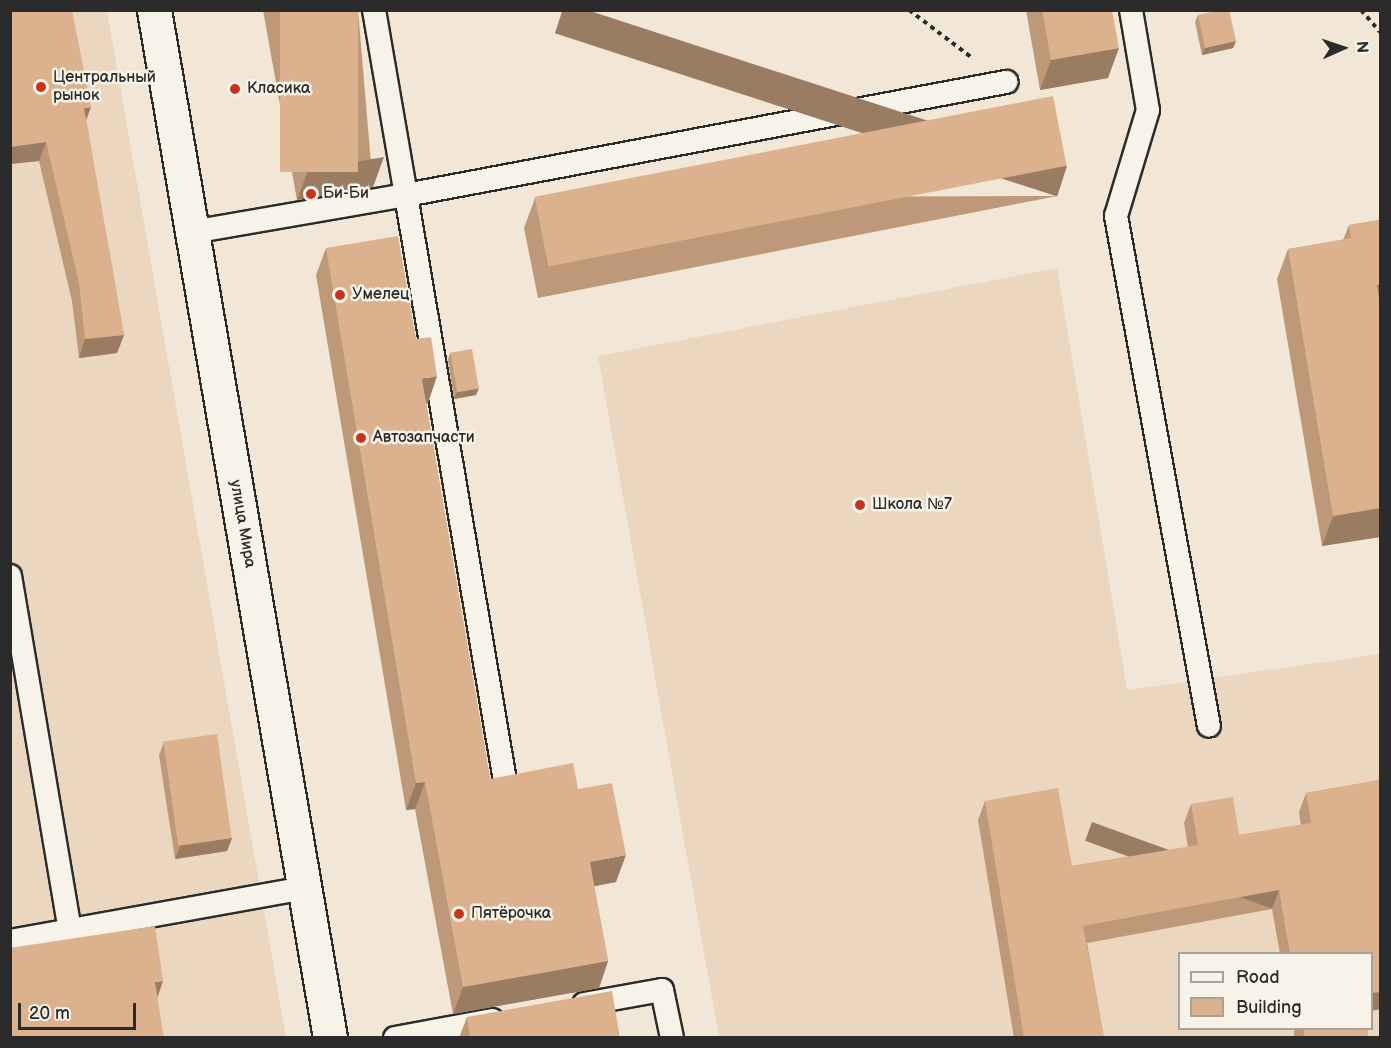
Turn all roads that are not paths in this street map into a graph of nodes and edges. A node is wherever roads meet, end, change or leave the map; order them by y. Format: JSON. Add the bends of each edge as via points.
{"nodes":[{"id":1,"x":154,"y":10,"type":"edge"},
{"id":2,"x":374,"y":10,"type":"edge"},
{"id":3,"x":1131,"y":10,"type":"edge"},
{"id":4,"x":1006,"y":82,"type":"road end"},
{"id":5,"x":406,"y":195,"type":"junction"},
{"id":6,"x":192,"y":232,"type":"junction"},
{"id":7,"x":10,"y":576,"type":"edge"},
{"id":8,"x":1209,"y":726,"type":"dead end"},
{"id":9,"x":504,"y":775,"type":"edge"},
{"id":10,"x":304,"y":888,"type":"junction"},
{"id":11,"x":70,"y":930,"type":"junction"},
{"id":12,"x":10,"y":941,"type":"edge"},
{"id":13,"x":557,"y":1009,"type":"edge"},
{"id":14,"x":511,"y":1017,"type":"edge"},
{"id":15,"x":330,"y":1038,"type":"edge"},
{"id":16,"x":395,"y":1038,"type":"edge"},
{"id":17,"x":672,"y":1038,"type":"edge"}],
"edges":[{"from":1,"to":6,"type":"street","name":"улица Мира"},
{"from":2,"to":5,"type":"lane"},
{"from":3,"to":8,"type":"lane","via":[[1148,110],[1116,216]]},
{"from":4,"to":5,"type":"lane"},
{"from":5,"to":6,"type":"lane"},
{"from":5,"to":9,"type":"lane"},
{"from":6,"to":10,"type":"street","name":"улица Мира"},
{"from":7,"to":11,"type":"lane"},
{"from":10,"to":11,"type":"lane"},
{"from":10,"to":15,"type":"street","name":"улица Мира"},
{"from":11,"to":12,"type":"lane"},
{"from":13,"to":17,"type":"lane","via":[[662,990]]},
{"from":14,"to":16,"type":"lane"}]}
